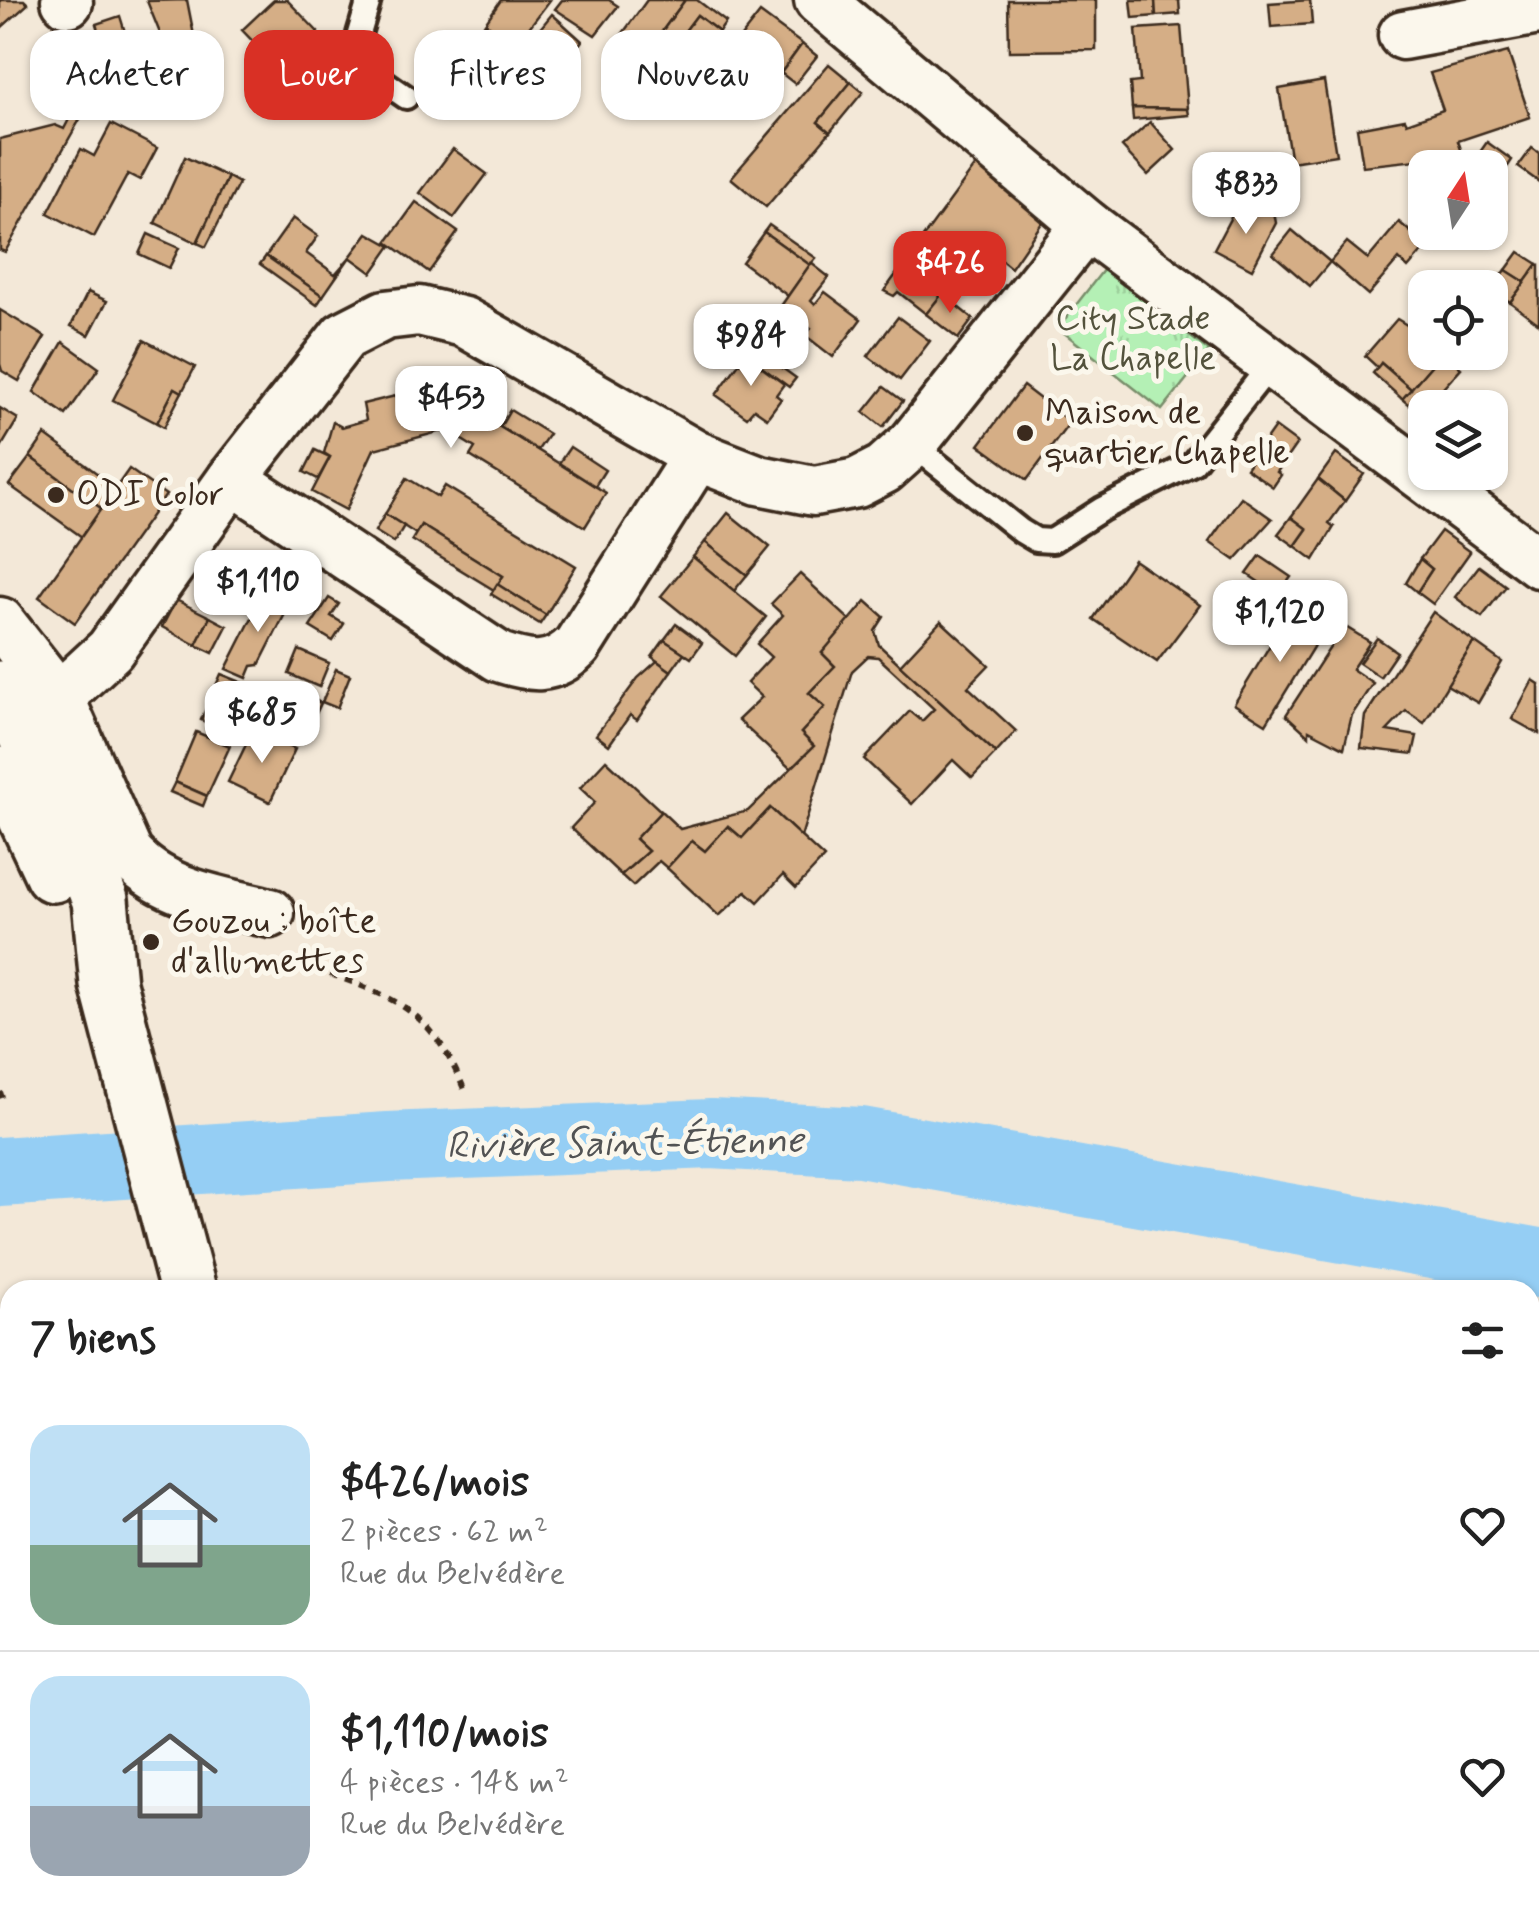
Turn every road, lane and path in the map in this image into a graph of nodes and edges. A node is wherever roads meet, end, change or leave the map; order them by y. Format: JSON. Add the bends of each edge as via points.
{"nodes":[{"id":1,"x":369,"y":0,"type":"edge"},
{"id":2,"x":819,"y":0,"type":"edge"},
{"id":3,"x":1539,"y":10,"type":"edge"},
{"id":4,"x":1403,"y":35,"type":"dead end"},
{"id":5,"x":406,"y":97,"type":"dead end"},
{"id":6,"x":1087,"y":225,"type":"junction"},
{"id":7,"x":1272,"y":364,"type":"junction"},
{"id":8,"x":912,"y":444,"type":"junction"},
{"id":9,"x":697,"y":456,"type":"junction"},
{"id":10,"x":232,"y":479,"type":"junction"},
{"id":11,"x":1539,"y":563,"type":"edge"},
{"id":12,"x":0,"y":622,"type":"edge"},
{"id":13,"x":0,"y":689,"type":"edge"},
{"id":14,"x":59,"y":697,"type":"junction"},
{"id":15,"x":0,"y":775,"type":"edge"},
{"id":16,"x":270,"y":913,"type":"dead end"},
{"id":17,"x":330,"y":974,"type":"dead end"},
{"id":18,"x":108,"y":984,"type":"junction"},
{"id":19,"x":466,"y":1094,"type":"dead end"},
{"id":20,"x":185,"y":1280,"type":"edge"}],
"edges":[{"from":1,"to":5,"type":"lane","via":[[359,34],[367,70]]},
{"from":2,"to":6,"type":"street"},
{"from":3,"to":4,"type":"street"},
{"from":6,"to":7,"type":"street"},
{"from":6,"to":8,"type":"street"},
{"from":7,"to":8,"type":"lane","via":[[1193,463],[1052,541],[1021,532]]},
{"from":7,"to":11,"type":"street"},
{"from":8,"to":9,"type":"street","via":[[857,482],[814,491],[759,480]]},
{"from":9,"to":10,"type":"street","via":[[464,322],[419,311],[384,315],[344,336]]},
{"from":9,"to":10,"type":"street","via":[[577,646],[540,668],[499,657]]},
{"from":10,"to":14,"type":"street","via":[[110,650]]},
{"from":12,"to":14,"type":"street"},
{"from":13,"to":18,"type":"main road","via":[[56,788],[100,900]]},
{"from":14,"to":16,"type":"street","via":[[128,853],[146,874]]},
{"from":15,"to":18,"type":"main road"},
{"from":17,"to":19,"type":"path","via":[[411,1011],[447,1047]]},
{"from":18,"to":20,"type":"main road"}]}
